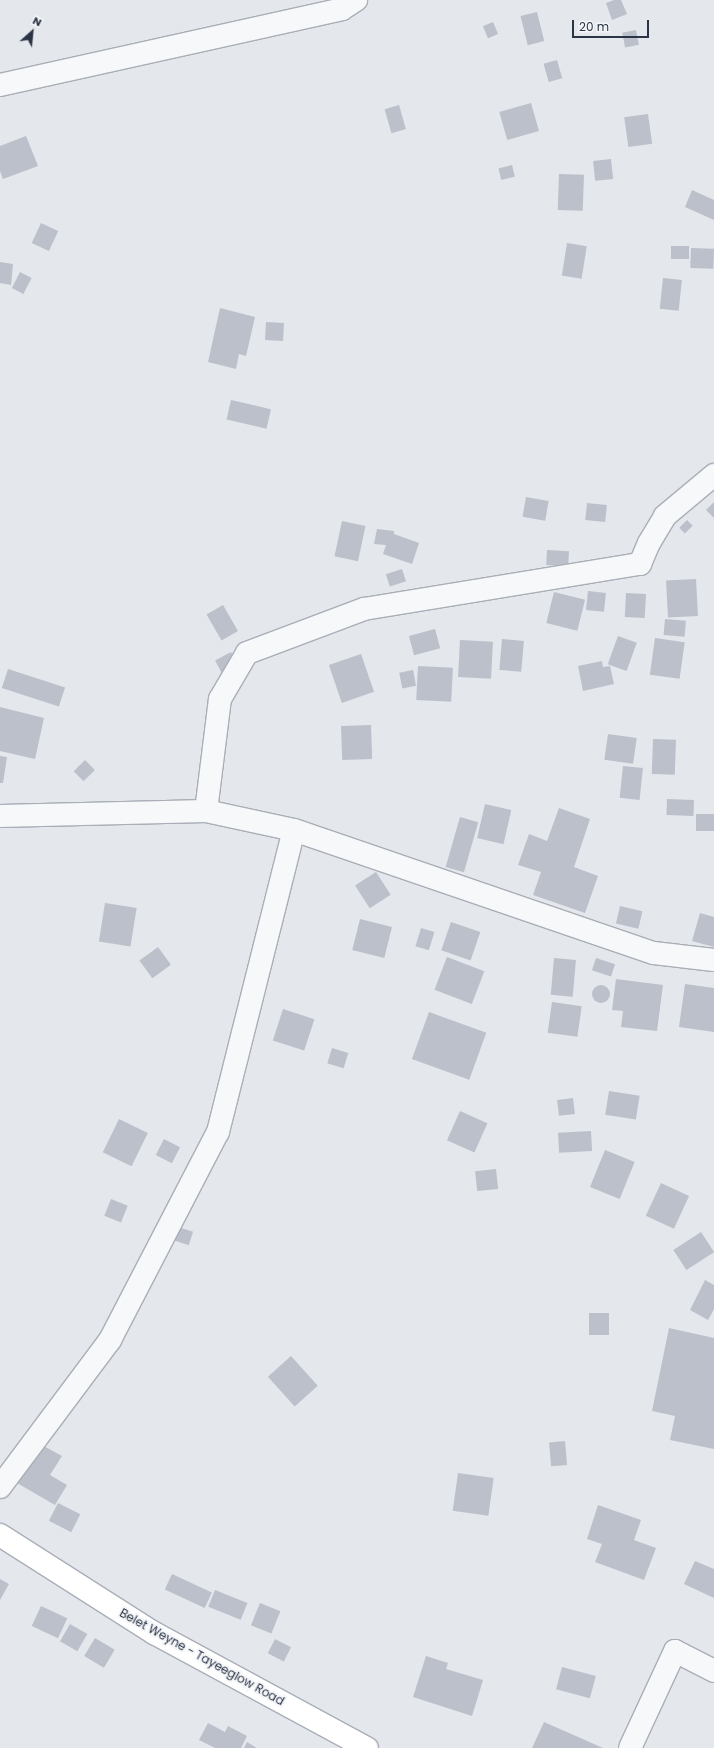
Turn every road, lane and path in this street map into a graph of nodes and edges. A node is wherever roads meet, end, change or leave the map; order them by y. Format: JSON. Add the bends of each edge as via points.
{"nodes":[{"id":1,"x":356,"y":0,"type":"edge"},
{"id":2,"x":0,"y":85,"type":"edge"},
{"id":3,"x":714,"y":475,"type":"edge"},
{"id":4,"x":206,"y":811,"type":"junction"},
{"id":5,"x":0,"y":816,"type":"edge"},
{"id":6,"x":294,"y":830,"type":"junction"},
{"id":7,"x":714,"y":960,"type":"edge"},
{"id":8,"x":0,"y":1487,"type":"edge"},
{"id":9,"x":0,"y":1535,"type":"edge"},
{"id":10,"x":714,"y":1671,"type":"edge"},
{"id":11,"x":367,"y":1748,"type":"edge"},
{"id":12,"x":630,"y":1748,"type":"edge"}],
"edges":[{"from":1,"to":2,"type":"street","via":[[342,9]]},
{"from":3,"to":4,"type":"street","via":[[664,516],[640,564],[364,609],[247,653],[220,699]]},
{"from":4,"to":5,"type":"street"},
{"from":4,"to":6,"type":"street"},
{"from":6,"to":7,"type":"street","via":[[654,953]]},
{"from":6,"to":8,"type":"street","via":[[218,1132],[110,1340]]},
{"from":9,"to":11,"type":"main road","name":"Belet Weyne - Tayeeglow Road","via":[[154,1633]]},
{"from":10,"to":12,"type":"street","via":[[675,1651]]}]}
